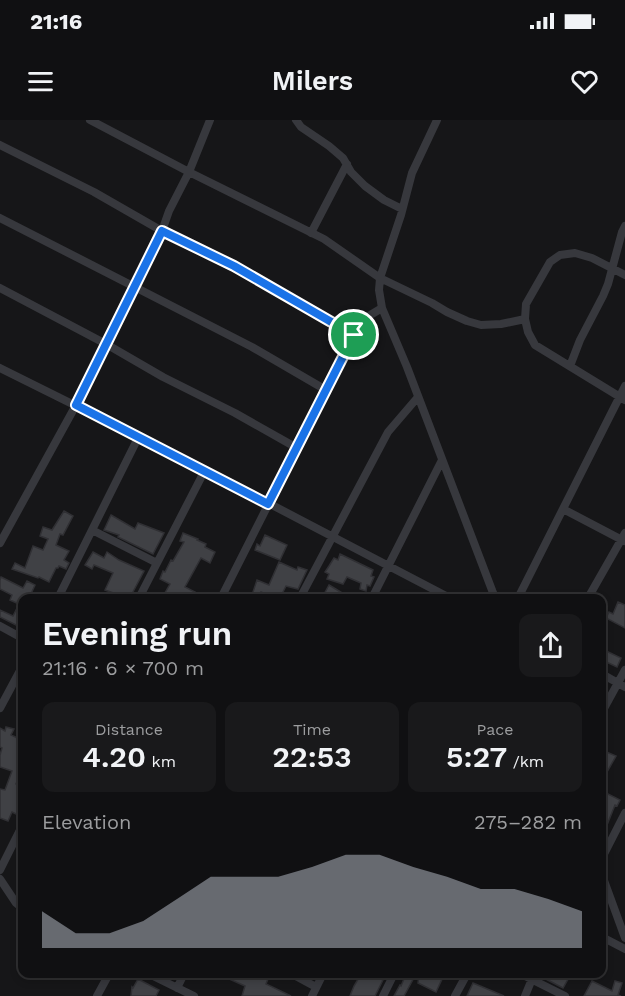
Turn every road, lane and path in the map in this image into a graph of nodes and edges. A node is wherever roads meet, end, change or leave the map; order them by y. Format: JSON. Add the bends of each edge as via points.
{"nodes":[{"id":1,"x":90,"y":120,"type":"edge"},
{"id":2,"x":210,"y":120,"type":"edge"},
{"id":3,"x":296,"y":120,"type":"edge"},
{"id":4,"x":437,"y":120,"type":"edge"},
{"id":5,"x":0,"y":145,"type":"edge"},
{"id":6,"x":347,"y":164,"type":"junction"},
{"id":7,"x":189,"y":172,"type":"junction"},
{"id":8,"x":402,"y":209,"type":"junction"},
{"id":9,"x":0,"y":218,"type":"edge"},
{"id":10,"x":625,"y":226,"type":"edge"},
{"id":11,"x":162,"y":231,"type":"junction"},
{"id":12,"x":311,"y":233,"type":"junction"},
{"id":13,"x":612,"y":268,"type":"junction"},
{"id":14,"x":625,"y":275,"type":"edge"},
{"id":15,"x":380,"y":278,"type":"junction"},
{"id":16,"x":0,"y":288,"type":"edge"},
{"id":17,"x":135,"y":288,"type":"junction"},
{"id":18,"x":382,"y":308,"type":"junction"},
{"id":19,"x":525,"y":319,"type":"junction"},
{"id":20,"x":354,"y":335,"type":"junction"},
{"id":21,"x":106,"y":344,"type":"junction"},
{"id":22,"x":570,"y":366,"type":"junction"},
{"id":23,"x":0,"y":368,"type":"edge"},
{"id":24,"x":625,"y":386,"type":"edge"},
{"id":25,"x":326,"y":390,"type":"junction"},
{"id":26,"x":418,"y":397,"type":"junction"},
{"id":27,"x":622,"y":398,"type":"edge"},
{"id":28,"x":76,"y":405,"type":"junction"},
{"id":29,"x":138,"y":438,"type":"junction"},
{"id":30,"x":297,"y":448,"type":"junction"},
{"id":31,"x":442,"y":460,"type":"junction"},
{"id":32,"x":205,"y":471,"type":"junction"},
{"id":33,"x":268,"y":504,"type":"junction"},
{"id":34,"x":563,"y":508,"type":"junction"},
{"id":35,"x":92,"y":530,"type":"junction"},
{"id":36,"x":332,"y":537,"type":"junction"},
{"id":37,"x":624,"y":538,"type":"edge"},
{"id":38,"x":0,"y":543,"type":"edge"},
{"id":39,"x":157,"y":563,"type":"junction"},
{"id":40,"x":389,"y":566,"type":"junction"},
{"id":41,"x":60,"y":594,"type":"edge"},
{"id":42,"x":141,"y":594,"type":"edge"},
{"id":43,"x":223,"y":594,"type":"edge"},
{"id":44,"x":302,"y":594,"type":"edge"},
{"id":45,"x":374,"y":594,"type":"edge"},
{"id":46,"x":438,"y":594,"type":"edge"},
{"id":47,"x":493,"y":594,"type":"edge"},
{"id":48,"x":520,"y":594,"type":"edge"},
{"id":49,"x":590,"y":594,"type":"edge"},
{"id":50,"x":0,"y":626,"type":"edge"},
{"id":51,"x":18,"y":636,"type":"edge"},
{"id":52,"x":625,"y":670,"type":"edge"},
{"id":53,"x":18,"y":674,"type":"edge"},
{"id":54,"x":606,"y":676,"type":"edge"},
{"id":55,"x":621,"y":685,"type":"edge"},
{"id":56,"x":606,"y":706,"type":"edge"},
{"id":57,"x":0,"y":708,"type":"edge"},
{"id":58,"x":625,"y":813,"type":"edge"},
{"id":59,"x":18,"y":834,"type":"edge"},
{"id":60,"x":606,"y":850,"type":"edge"},
{"id":61,"x":0,"y":870,"type":"edge"},
{"id":62,"x":0,"y":879,"type":"edge"},
{"id":63,"x":606,"y":886,"type":"edge"},
{"id":64,"x":18,"y":905,"type":"edge"},
{"id":65,"x":625,"y":936,"type":"edge"},
{"id":66,"x":606,"y":939,"type":"edge"},
{"id":67,"x":625,"y":949,"type":"edge"},
{"id":68,"x":107,"y":978,"type":"edge"},
{"id":69,"x":157,"y":978,"type":"edge"},
{"id":70,"x":182,"y":978,"type":"edge"},
{"id":71,"x":299,"y":978,"type":"edge"},
{"id":72,"x":321,"y":978,"type":"edge"},
{"id":73,"x":392,"y":978,"type":"edge"},
{"id":74,"x":465,"y":978,"type":"edge"},
{"id":75,"x":532,"y":979,"type":"joint"},
{"id":76,"x":316,"y":987,"type":"junction"},
{"id":77,"x":177,"y":988,"type":"junction"},
{"id":78,"x":97,"y":996,"type":"edge"},
{"id":79,"x":194,"y":996,"type":"edge"},
{"id":80,"x":312,"y":996,"type":"edge"},
{"id":81,"x":383,"y":996,"type":"edge"},
{"id":82,"x":455,"y":996,"type":"edge"},
{"id":83,"x":525,"y":996,"type":"edge"},
{"id":84,"x":565,"y":996,"type":"edge"}],
"edges":[{"from":1,"to":7,"type":"street"},
{"from":2,"to":7,"type":"street"},
{"from":3,"to":6,"type":"street"},
{"from":4,"to":8,"type":"street","via":[[412,173]]},
{"from":5,"to":11,"type":"street"},
{"from":6,"to":8,"type":"street","via":[[365,186]]},
{"from":6,"to":12,"type":"street"},
{"from":7,"to":11,"type":"street"},
{"from":7,"to":12,"type":"street"},
{"from":8,"to":15,"type":"street"},
{"from":9,"to":17,"type":"street"},
{"from":10,"to":13,"type":"street"},
{"from":11,"to":17,"type":"street"},
{"from":11,"to":20,"type":"street","via":[[234,266]]},
{"from":12,"to":15,"type":"street"},
{"from":13,"to":14,"type":"street"},
{"from":13,"to":19,"type":"street","via":[[575,253],[560,255],[550,262],[526,304]]},
{"from":13,"to":22,"type":"street"},
{"from":15,"to":18,"type":"street"},
{"from":15,"to":19,"type":"street","via":[[481,325]]},
{"from":16,"to":21,"type":"street"},
{"from":17,"to":21,"type":"street"},
{"from":17,"to":25,"type":"street","via":[[252,347]]},
{"from":18,"to":20,"type":"street","via":[[367,317]]},
{"from":18,"to":26,"type":"street"},
{"from":19,"to":22,"type":"street","via":[[535,345]]},
{"from":20,"to":25,"type":"street"},
{"from":21,"to":28,"type":"street"},
{"from":21,"to":30,"type":"street"},
{"from":22,"to":27,"type":"street"},
{"from":23,"to":28,"type":"street"},
{"from":24,"to":27,"type":"street"},
{"from":25,"to":30,"type":"street"},
{"from":26,"to":31,"type":"street"},
{"from":26,"to":36,"type":"street","via":[[388,432]]},
{"from":27,"to":34,"type":"street"},
{"from":28,"to":29,"type":"street"},
{"from":28,"to":38,"type":"street"},
{"from":29,"to":32,"type":"street"},
{"from":29,"to":35,"type":"street"},
{"from":30,"to":33,"type":"street"},
{"from":31,"to":40,"type":"street"},
{"from":31,"to":47,"type":"street"},
{"from":32,"to":33,"type":"street"},
{"from":32,"to":39,"type":"street"},
{"from":33,"to":36,"type":"street"},
{"from":33,"to":43,"type":"street"},
{"from":34,"to":37,"type":"street"},
{"from":34,"to":48,"type":"street"},
{"from":35,"to":39,"type":"street"},
{"from":35,"to":41,"type":"street"},
{"from":36,"to":40,"type":"street"},
{"from":36,"to":44,"type":"street"},
{"from":37,"to":49,"type":"street"},
{"from":39,"to":42,"type":"street"},
{"from":40,"to":45,"type":"street"},
{"from":40,"to":46,"type":"street"},
{"from":50,"to":51,"type":"street"},
{"from":52,"to":55,"type":"street"},
{"from":53,"to":57,"type":"street"},
{"from":54,"to":55,"type":"street"},
{"from":55,"to":56,"type":"street"},
{"from":58,"to":60,"type":"street"},
{"from":59,"to":61,"type":"street"},
{"from":62,"to":64,"type":"street"},
{"from":63,"to":65,"type":"street"},
{"from":66,"to":67,"type":"street"},
{"from":68,"to":78,"type":"street"},
{"from":69,"to":77,"type":"street"},
{"from":70,"to":77,"type":"street"},
{"from":71,"to":76,"type":"street"},
{"from":72,"to":76,"type":"street"},
{"from":73,"to":81,"type":"street"},
{"from":74,"to":82,"type":"street"},
{"from":75,"to":83,"type":"street"},
{"from":75,"to":84,"type":"street"},
{"from":76,"to":80,"type":"street"},
{"from":77,"to":79,"type":"street"}]}
